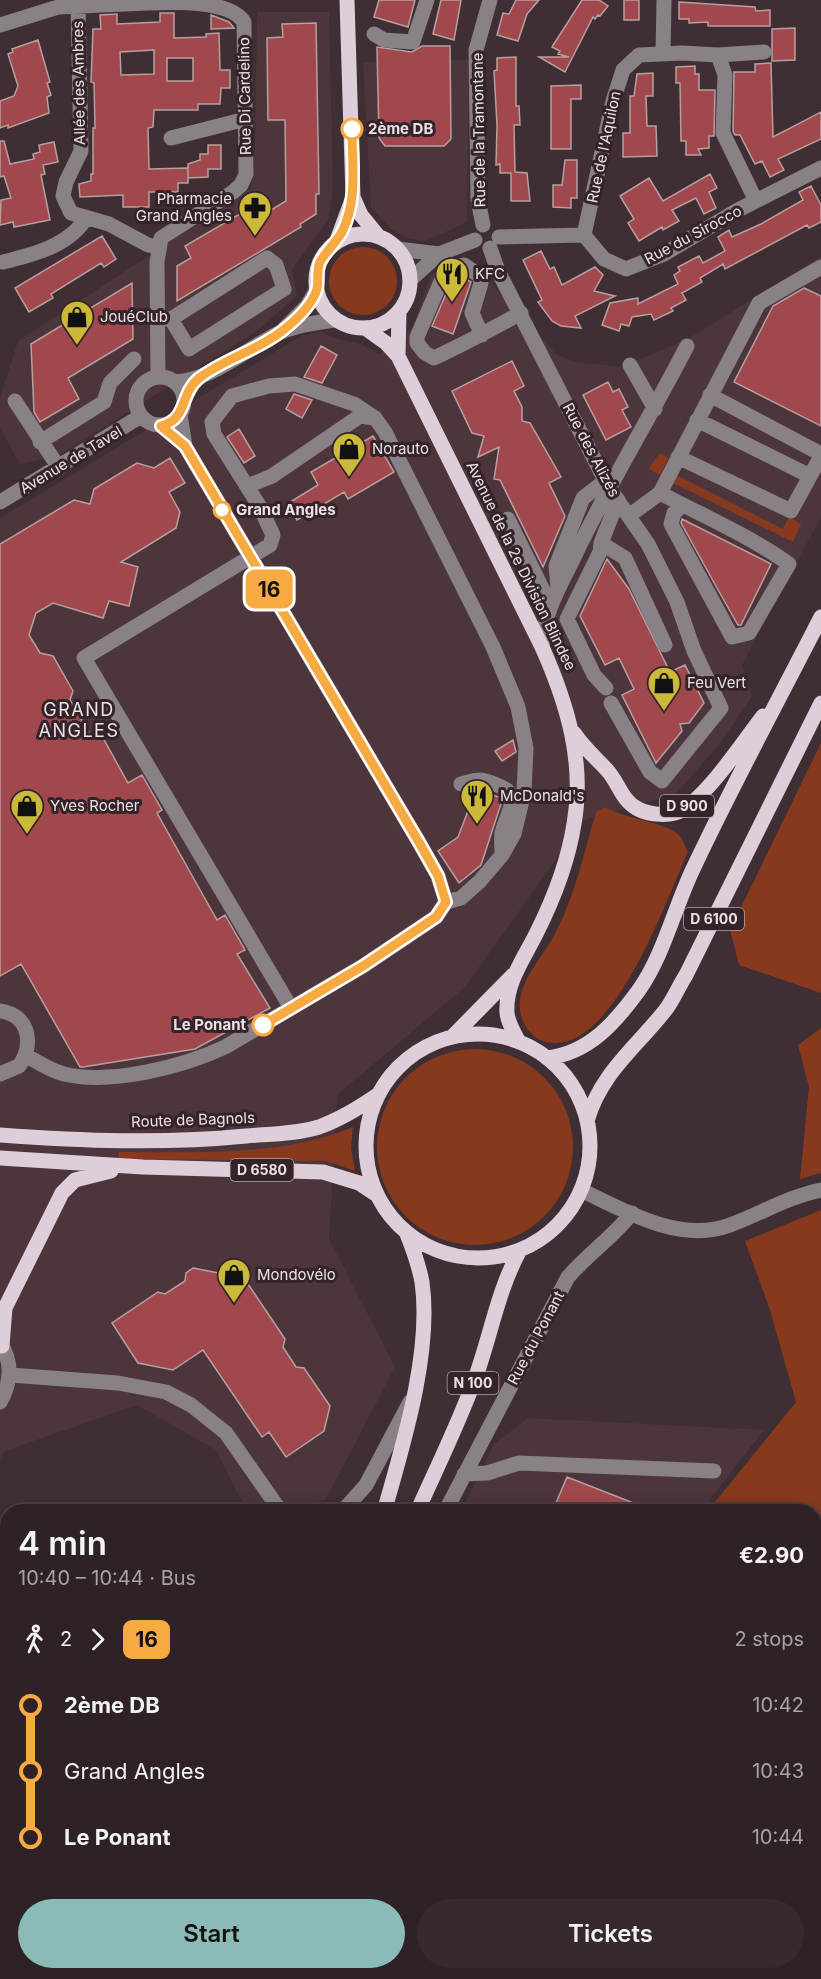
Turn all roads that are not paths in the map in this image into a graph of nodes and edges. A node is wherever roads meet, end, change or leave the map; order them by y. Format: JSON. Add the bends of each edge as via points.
{"nodes":[{"id":1,"x":426,"y":0,"type":"edge"},
{"id":2,"x":490,"y":0,"type":"edge"},
{"id":3,"x":664,"y":0,"type":"edge"},
{"id":4,"x":147,"y":1,"type":"edge"},
{"id":5,"x":78,"y":4,"type":"junction"},
{"id":6,"x":349,"y":4,"type":"edge"},
{"id":7,"x":0,"y":25,"type":"edge"},
{"id":8,"x":374,"y":34,"type":"dead end"},
{"id":9,"x":764,"y":52,"type":"dead end"},
{"id":10,"x":663,"y":54,"type":"junction"},
{"id":11,"x":718,"y":55,"type":"junction"},
{"id":12,"x":246,"y":119,"type":"junction"},
{"id":13,"x":171,"y":138,"type":"dead end"},
{"id":14,"x":821,"y":168,"type":"edge"},
{"id":15,"x":353,"y":197,"type":"junction"},
{"id":16,"x":756,"y":201,"type":"junction"},
{"id":17,"x":86,"y":218,"type":"junction"},
{"id":18,"x":483,"y":225,"type":"junction"},
{"id":19,"x":584,"y":235,"type":"junction"},
{"id":20,"x":379,"y":237,"type":"junction"},
{"id":21,"x":475,"y":240,"type":"junction"},
{"id":22,"x":494,"y":242,"type":"junction"},
{"id":23,"x":336,"y":243,"type":"junction"},
{"id":24,"x":158,"y":247,"type":"junction"},
{"id":25,"x":398,"y":249,"type":"junction"},
{"id":26,"x":439,"y":254,"type":"junction"},
{"id":27,"x":3,"y":262,"type":"dead end"},
{"id":28,"x":821,"y":267,"type":"edge"},
{"id":29,"x":410,"y":280,"type":"junction"},
{"id":30,"x":317,"y":289,"type":"junction"},
{"id":31,"x":399,"y":312,"type":"junction"},
{"id":32,"x":521,"y":313,"type":"junction"},
{"id":33,"x":165,"y":319,"type":"junction"},
{"id":34,"x":336,"y":320,"type":"junction"},
{"id":35,"x":365,"y":328,"type":"junction"},
{"id":36,"x":281,"y":332,"type":"junction"},
{"id":37,"x":482,"y":334,"type":"junction"},
{"id":38,"x":687,"y":346,"type":"dead end"},
{"id":39,"x":398,"y":356,"type":"junction"},
{"id":40,"x":134,"y":359,"type":"dead end"},
{"id":41,"x":630,"y":365,"type":"dead end"},
{"id":42,"x":158,"y":377,"type":"junction"},
{"id":43,"x":197,"y":379,"type":"junction"},
{"id":44,"x":176,"y":382,"type":"junction"},
{"id":45,"x":710,"y":395,"type":"junction"},
{"id":46,"x":184,"y":398,"type":"junction"},
{"id":47,"x":15,"y":401,"type":"dead end"},
{"id":48,"x":655,"y":409,"type":"junction"},
{"id":49,"x":180,"y":415,"type":"junction"},
{"id":50,"x":141,"y":416,"type":"junction"},
{"id":51,"x":375,"y":418,"type":"junction"},
{"id":52,"x":697,"y":420,"type":"junction"},
{"id":53,"x":161,"y":426,"type":"junction"},
{"id":54,"x":40,"y":442,"type":"junction"},
{"id":55,"x":185,"y":446,"type":"junction"},
{"id":56,"x":821,"y":455,"type":"edge"},
{"id":57,"x":678,"y":457,"type":"junction"},
{"id":58,"x":59,"y":468,"type":"junction"},
{"id":59,"x":810,"y":476,"type":"junction"},
{"id":60,"x":248,"y":486,"type":"junction"},
{"id":61,"x":610,"y":490,"type":"junction"},
{"id":62,"x":660,"y":494,"type":"junction"},
{"id":63,"x":0,"y":502,"type":"edge"},
{"id":64,"x":683,"y":506,"type":"junction"},
{"id":65,"x":630,"y":515,"type":"junction"},
{"id":66,"x":508,"y":519,"type":"dead end"},
{"id":67,"x":601,"y":543,"type":"junction"},
{"id":68,"x":248,"y":555,"type":"junction"},
{"id":69,"x":555,"y":597,"type":"junction"},
{"id":70,"x":821,"y":617,"type":"edge"},
{"id":71,"x":665,"y":645,"type":"dead end"},
{"id":72,"x":542,"y":647,"type":"junction"},
{"id":73,"x":606,"y":688,"type":"dead end"},
{"id":74,"x":785,"y":688,"type":"junction"},
{"id":75,"x":821,"y":703,"type":"edge"},
{"id":76,"x":611,"y":704,"type":"dead end"},
{"id":77,"x":573,"y":732,"type":"junction"},
{"id":78,"x":461,"y":784,"type":"dead end"},
{"id":79,"x":502,"y":855,"type":"junction"},
{"id":80,"x":446,"y":902,"type":"junction"},
{"id":81,"x":517,"y":970,"type":"junction"},
{"id":82,"x":291,"y":1008,"type":"junction"},
{"id":83,"x":0,"y":1011,"type":"edge"},
{"id":84,"x":452,"y":1037,"type":"junction"},
{"id":85,"x":519,"y":1042,"type":"junction"},
{"id":86,"x":27,"y":1056,"type":"junction"},
{"id":87,"x":547,"y":1058,"type":"junction"},
{"id":88,"x":0,"y":1074,"type":"edge"},
{"id":89,"x":379,"y":1094,"type":"junction"},
{"id":90,"x":587,"y":1121,"type":"junction"},
{"id":91,"x":2,"y":1135,"type":"edge"},
{"id":92,"x":0,"y":1158,"type":"edge"},
{"id":93,"x":143,"y":1167,"type":"junction"},
{"id":94,"x":581,"y":1190,"type":"junction"},
{"id":95,"x":821,"y":1190,"type":"edge"},
{"id":96,"x":377,"y":1195,"type":"junction"},
{"id":97,"x":632,"y":1213,"type":"junction"},
{"id":98,"x":407,"y":1234,"type":"junction"},
{"id":99,"x":520,"y":1250,"type":"junction"},
{"id":100,"x":1,"y":1345,"type":"edge"},
{"id":101,"x":10,"y":1375,"type":"junction"},
{"id":102,"x":414,"y":1394,"type":"junction"},
{"id":103,"x":0,"y":1402,"type":"edge"},
{"id":104,"x":714,"y":1471,"type":"dead end"},
{"id":105,"x":464,"y":1474,"type":"junction"},
{"id":106,"x":276,"y":1504,"type":"edge"},
{"id":107,"x":349,"y":1504,"type":"edge"},
{"id":108,"x":386,"y":1504,"type":"edge"},
{"id":109,"x":421,"y":1504,"type":"edge"},
{"id":110,"x":449,"y":1504,"type":"edge"}],
"edges":[{"from":1,"to":8,"type":"street","via":[[413,42],[384,40]]},
{"from":2,"to":18,"type":"street","name":"Rue de la Tramontane","via":[[476,50],[478,200]]},
{"from":3,"to":10,"type":"street"},
{"from":4,"to":5,"type":"street"},
{"from":4,"to":12,"type":"street","name":"Rue Di Cardelino","via":[[221,1],[240,13],[244,22]]},
{"from":5,"to":7,"type":"street"},
{"from":5,"to":17,"type":"street","name":"Allée des Ambres","via":[[81,151],[63,196],[71,213]]},
{"from":6,"to":15,"type":"main road"},
{"from":9,"to":11,"type":"street","name":"Rue de l'Aquilon"},
{"from":10,"to":11,"type":"street","name":"Rue de l'Aquilon"},
{"from":10,"to":19,"type":"street","name":"Rue de l'Aquilon","via":[[639,55],[622,70]]},
{"from":11,"to":16,"type":"street","via":[[725,75],[723,133]]},
{"from":12,"to":13,"type":"street"},
{"from":12,"to":24,"type":"street","name":"Rue Di Cardelino","via":[[246,174],[241,184],[169,231]]},
{"from":14,"to":16,"type":"street","name":"Rue du Sirocco"},
{"from":15,"to":20,"type":"main road"},
{"from":15,"to":23,"type":"main road"},
{"from":16,"to":19,"type":"street","name":"Rue du Sirocco","via":[[664,254],[627,269],[604,259]]},
{"from":17,"to":24,"type":"street","name":"Allée des Ambres","via":[[109,224]]},
{"from":17,"to":27,"type":"street","via":[[80,227],[43,252]]},
{"from":18,"to":21,"type":"street","name":"Rue de la Tramontane","via":[[476,231]]},
{"from":18,"to":22,"type":"street","name":"Rue de la Tramontane","via":[[493,226]]},
{"from":19,"to":22,"type":"street"},
{"from":20,"to":23,"type":"main road","via":[[349,236]]},
{"from":20,"to":25,"type":"main road"},
{"from":21,"to":22,"type":"street","via":[[479,245]]},
{"from":21,"to":26,"type":"street"},
{"from":22,"to":32,"type":"street","name":"Rue des Alizés","via":[[498,271]]},
{"from":23,"to":30,"type":"main road","via":[[320,263]]},
{"from":24,"to":33,"type":"street"},
{"from":25,"to":26,"type":"street"},
{"from":25,"to":29,"type":"main road","via":[[405,258]]},
{"from":26,"to":29,"type":"street"},
{"from":28,"to":45,"type":"street","via":[[759,303]]},
{"from":29,"to":31,"type":"main road","number":"D 900","via":[[408,297]]},
{"from":30,"to":34,"type":"main road"},
{"from":30,"to":36,"type":"street","via":[[307,306]]},
{"from":31,"to":35,"type":"main road"},
{"from":31,"to":39,"type":"main road","name":"Avenue de la 2e Division Blindee","number":"D 900"},
{"from":32,"to":37,"type":"street"},
{"from":32,"to":61,"type":"street","name":"Rue des Alizés"},
{"from":33,"to":33,"type":"street","via":[[189,349],[284,289],[276,265],[267,258]]},
{"from":33,"to":42,"type":"street"},
{"from":34,"to":35,"type":"main road","number":"D 900"},
{"from":34,"to":36,"type":"street"},
{"from":35,"to":39,"type":"main road","name":"Avenue de la 2e Division Blindee","number":"D 900"},
{"from":36,"to":43,"type":"street"},
{"from":37,"to":37,"type":"street","via":[[434,358],[421,348],[417,337],[446,270],[464,265],[480,276],[472,313]]},
{"from":38,"to":48,"type":"street"},
{"from":39,"to":72,"type":"main road","name":"Avenue de la 2e Division Blindee","number":"D 900"},
{"from":40,"to":54,"type":"street","via":[[110,383],[104,402]]},
{"from":41,"to":48,"type":"street"},
{"from":42,"to":44,"type":"street"},
{"from":42,"to":50,"type":"street","via":[[140,388],[136,403]]},
{"from":43,"to":44,"type":"street"},
{"from":43,"to":46,"type":"street"},
{"from":44,"to":46,"type":"street"},
{"from":45,"to":52,"type":"street"},
{"from":45,"to":56,"type":"street"},
{"from":46,"to":49,"type":"street"},
{"from":47,"to":54,"type":"street"},
{"from":48,"to":61,"type":"street"},
{"from":49,"to":53,"type":"street"},
{"from":49,"to":55,"type":"street"},
{"from":50,"to":53,"type":"street"},
{"from":50,"to":58,"type":"street","name":"Avenue de Tavel"},
{"from":51,"to":60,"type":"street","via":[[360,416],[272,476]]},
{"from":51,"to":60,"type":"street","via":[[354,404],[295,384],[232,396],[212,422],[214,434]]},
{"from":51,"to":79,"type":"street","via":[[518,706],[526,748],[525,792],[514,834]]},
{"from":52,"to":57,"type":"street"},
{"from":52,"to":59,"type":"street"},
{"from":53,"to":55,"type":"street"},
{"from":54,"to":58,"type":"street"},
{"from":55,"to":68,"type":"street"},
{"from":56,"to":59,"type":"street"},
{"from":57,"to":59,"type":"street","via":[[791,511]]},
{"from":57,"to":62,"type":"street"},
{"from":58,"to":63,"type":"street","name":"Avenue de Tavel"},
{"from":60,"to":68,"type":"street","via":[[273,535],[264,550]]},
{"from":61,"to":65,"type":"street","name":"Rue des Alizés"},
{"from":61,"to":67,"type":"street"},
{"from":61,"to":69,"type":"street"},
{"from":62,"to":64,"type":"street"},
{"from":62,"to":65,"type":"street"},
{"from":64,"to":64,"type":"street","via":[[674,513],[671,524],[732,637],[749,633],[789,564]]},
{"from":65,"to":76,"type":"street","name":"Rue des Alizés","via":[[677,602],[694,651],[722,708],[662,781],[650,772]]},
{"from":66,"to":69,"type":"street","via":[[544,592]]},
{"from":67,"to":71,"type":"street","via":[[625,558]]},
{"from":67,"to":73,"type":"street","via":[[567,619],[594,675]]},
{"from":68,"to":80,"type":"street","via":[[420,844],[438,876]]},
{"from":68,"to":82,"type":"street","via":[[84,658]]},
{"from":69,"to":72,"type":"street","via":[[544,621]]},
{"from":70,"to":74,"type":"main road","number":"D 6100"},
{"from":72,"to":77,"type":"main road","name":"Avenue de la 2e Division Blindee","number":"D 900","via":[[558,681]]},
{"from":74,"to":77,"type":"main road","number":"D 900","via":[[700,794],[681,811],[666,814],[638,809],[623,797],[608,771]]},
{"from":74,"to":87,"type":"main road","number":"D 6100","via":[[693,869],[657,958],[640,988],[597,1037],[578,1051]]},
{"from":75,"to":90,"type":"main road","number":"D 6100","via":[[686,975],[668,1006],[607,1075],[593,1099]]},
{"from":77,"to":81,"type":"main road","name":"Avenue de la 2e Division Blindee","number":"D 900","via":[[578,792],[565,867]]},
{"from":78,"to":79,"type":"street","via":[[478,778],[511,793],[512,803],[502,834]]},
{"from":79,"to":80,"type":"street","via":[[461,898]]},
{"from":80,"to":82,"type":"street","via":[[436,917]]},
{"from":81,"to":84,"type":"main road","name":"Avenue de la 2e Division Blindee","number":"D 900"},
{"from":81,"to":85,"type":"main road","name":"Avenue de la 2e Division Blindee","number":"D 900","via":[[507,1014]]},
{"from":82,"to":86,"type":"street","via":[[205,1057],[159,1069],[83,1077],[62,1074]]},
{"from":83,"to":86,"type":"street","via":[[13,1015],[26,1028]]},
{"from":84,"to":85,"type":"main road","via":[[486,1035]]},
{"from":84,"to":89,"type":"main road","via":[[434,1043],[402,1064]]},
{"from":85,"to":87,"type":"main road"},
{"from":86,"to":88,"type":"street","via":[[19,1066]]},
{"from":87,"to":90,"type":"main road","via":[[572,1086]]},
{"from":89,"to":91,"type":"main road","name":"Route de Bagnols","number":"D 6580","via":[[351,1113],[317,1128],[283,1133],[175,1141]]},
{"from":89,"to":96,"type":"main road","via":[[371,1113],[366,1155]]},
{"from":90,"to":94,"type":"main road","via":[[588,1168]]},
{"from":92,"to":93,"type":"main road","number":"D 6580"},
{"from":93,"to":96,"type":"main road","number":"D 6580","via":[[323,1172],[359,1183]]},
{"from":93,"to":100,"type":"main road","via":[[75,1180],[62,1193],[5,1308]]},
{"from":94,"to":97,"type":"street"},
{"from":94,"to":99,"type":"main road","via":[[552,1229]]},
{"from":95,"to":97,"type":"street","via":[[728,1226],[701,1232],[677,1229]]},
{"from":96,"to":98,"type":"main road"},
{"from":97,"to":105,"type":"street","name":"Rue du Ponant","via":[[568,1277]]},
{"from":98,"to":99,"type":"main road","via":[[433,1249],[461,1257],[491,1258]]},
{"from":98,"to":102,"type":"main road","via":[[422,1282],[423,1316]]},
{"from":99,"to":109,"type":"main road","number":"N 100","via":[[499,1296],[477,1375]]},
{"from":100,"to":101,"type":"street"},
{"from":101,"to":103,"type":"street"},
{"from":101,"to":106,"type":"street","via":[[166,1392],[191,1405],[226,1433]]},
{"from":102,"to":107,"type":"street","via":[[384,1455]]},
{"from":102,"to":108,"type":"main road"},
{"from":104,"to":105,"type":"street","via":[[519,1463],[487,1473]]},
{"from":105,"to":110,"type":"street","name":"Rue du Ponant"}]}
